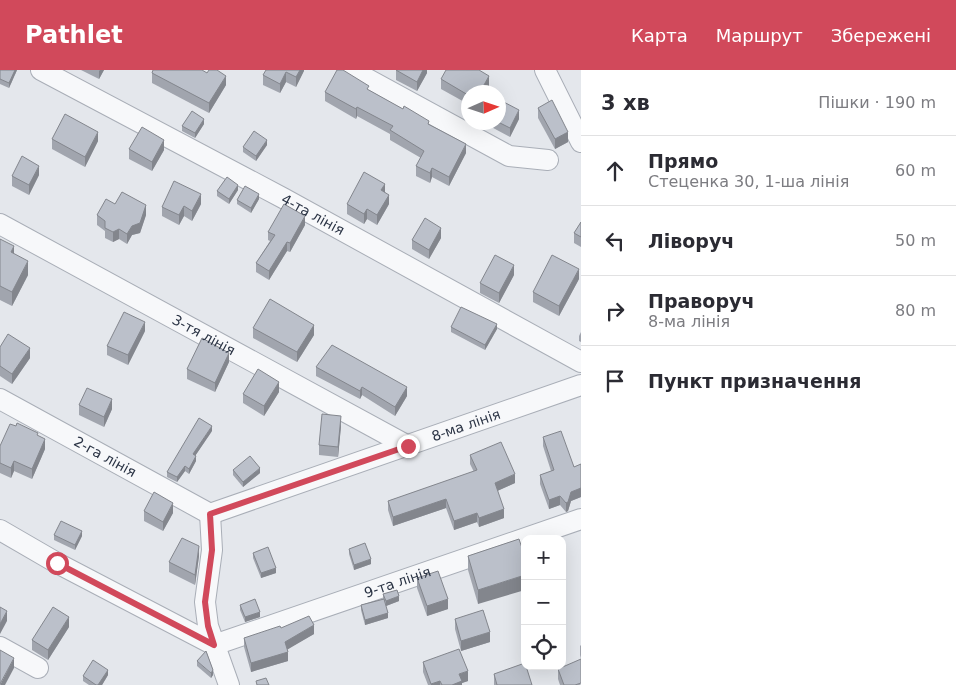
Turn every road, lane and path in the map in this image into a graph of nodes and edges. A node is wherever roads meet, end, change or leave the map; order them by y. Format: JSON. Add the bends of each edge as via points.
{"nodes":[{"id":1,"x":41,"y":70,"type":"edge"},
{"id":2,"x":351,"y":70,"type":"edge"},
{"id":3,"x":545,"y":70,"type":"edge"},
{"id":4,"x":581,"y":142,"type":"edge"},
{"id":5,"x":548,"y":160,"type":"dead end"},
{"id":6,"x":0,"y":224,"type":"edge"},
{"id":7,"x":581,"y":362,"type":"edge"},
{"id":8,"x":581,"y":385,"type":"edge"},
{"id":9,"x":0,"y":399,"type":"edge"},
{"id":10,"x":408,"y":446,"type":"junction"},
{"id":11,"x":210,"y":514,"type":"junction"},
{"id":12,"x":581,"y":519,"type":"edge"},
{"id":13,"x":0,"y":530,"type":"edge"},
{"id":14,"x":214,"y":645,"type":"junction"},
{"id":15,"x":0,"y":647,"type":"edge"},
{"id":16,"x":38,"y":668,"type":"dead end"},
{"id":17,"x":229,"y":685,"type":"edge"}],
"edges":[{"from":1,"to":7,"type":"street","name":"4-та лінія","via":[[283,198]]},
{"from":2,"to":5,"type":"street","via":[[509,156]]},
{"from":3,"to":4,"type":"street"},
{"from":6,"to":10,"type":"street","name":"3-тя лінія"},
{"from":8,"to":10,"type":"street","name":"8-ма лінія"},
{"from":9,"to":11,"type":"street","name":"2-га лінія"},
{"from":10,"to":11,"type":"street","name":"8-ма лінія"},
{"from":11,"to":14,"type":"street","via":[[212,550],[205,602]]},
{"from":12,"to":14,"type":"street","name":"9-та лінія"},
{"from":13,"to":14,"type":"street"},
{"from":14,"to":17,"type":"street"},
{"from":15,"to":16,"type":"street"}]}
